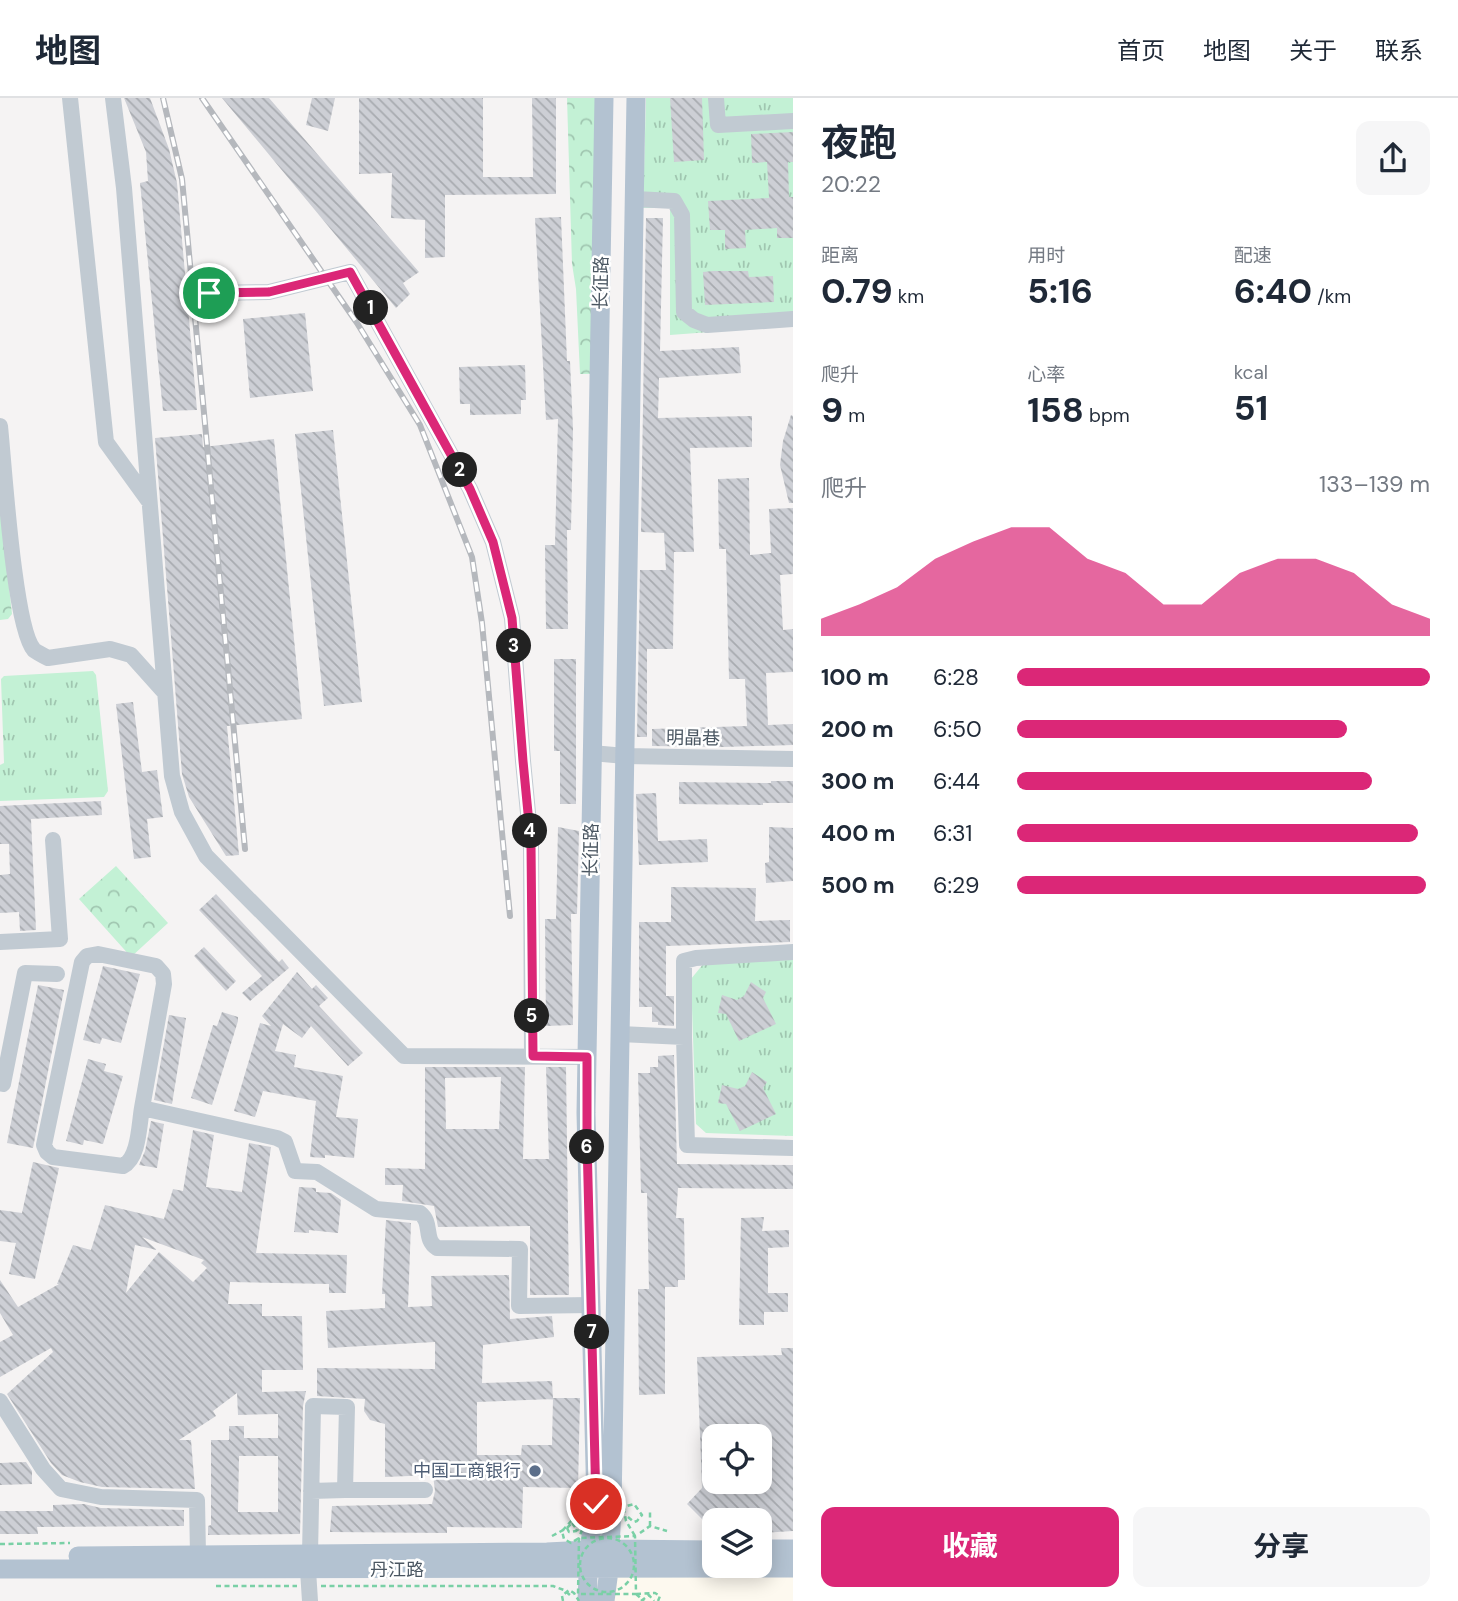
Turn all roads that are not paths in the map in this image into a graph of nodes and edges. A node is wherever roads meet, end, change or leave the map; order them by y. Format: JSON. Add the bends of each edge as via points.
{"nodes":[{"id":1,"x":70,"y":98,"type":"edge"},
{"id":2,"x":113,"y":98,"type":"edge"},
{"id":3,"x":604,"y":98,"type":"edge"},
{"id":4,"x":636,"y":98,"type":"edge"},
{"id":5,"x":716,"y":98,"type":"edge"},
{"id":6,"x":793,"y":121,"type":"edge"},
{"id":7,"x":635,"y":199,"type":"junction"},
{"id":8,"x":209,"y":293,"type":"dead end"},
{"id":9,"x":793,"y":319,"type":"edge"},
{"id":10,"x":0,"y":426,"type":"edge"},
{"id":11,"x":150,"y":502,"type":"junction"},
{"id":12,"x":165,"y":693,"type":"junction"},
{"id":13,"x":592,"y":753,"type":"junction"},
{"id":14,"x":625,"y":756,"type":"junction"},
{"id":15,"x":793,"y":759,"type":"edge"},
{"id":16,"x":53,"y":839,"type":"dead end"},
{"id":17,"x":0,"y":943,"type":"edge"},
{"id":18,"x":793,"y":952,"type":"edge"},
{"id":19,"x":57,"y":974,"type":"dead end"},
{"id":20,"x":620,"y":1034,"type":"junction"},
{"id":21,"x":684,"y":1037,"type":"junction"},
{"id":22,"x":533,"y":1056,"type":"junction"},
{"id":23,"x":587,"y":1057,"type":"junction"},
{"id":24,"x":0,"y":1083,"type":"edge"},
{"id":25,"x":142,"y":1108,"type":"junction"},
{"id":26,"x":793,"y":1148,"type":"edge"},
{"id":27,"x":591,"y":1305,"type":"junction"},
{"id":28,"x":0,"y":1401,"type":"edge"},
{"id":29,"x":345,"y":1489,"type":"junction"},
{"id":30,"x":425,"y":1490,"type":"dead end"},
{"id":31,"x":311,"y":1491,"type":"junction"},
{"id":32,"x":602,"y":1509,"type":"junction"},
{"id":33,"x":608,"y":1543,"type":"junction"},
{"id":34,"x":772,"y":1549,"type":"edge"},
{"id":35,"x":793,"y":1549,"type":"edge"},
{"id":36,"x":583,"y":1551,"type":"junction"},
{"id":37,"x":702,"y":1551,"type":"edge"},
{"id":38,"x":549,"y":1553,"type":"junction"},
{"id":39,"x":198,"y":1555,"type":"junction"},
{"id":40,"x":638,"y":1556,"type":"junction"},
{"id":41,"x":0,"y":1557,"type":"edge"},
{"id":42,"x":793,"y":1568,"type":"edge"},
{"id":43,"x":0,"y":1569,"type":"edge"},
{"id":44,"x":609,"y":1570,"type":"junction"},
{"id":45,"x":309,"y":1578,"type":"edge"},
{"id":46,"x":598,"y":1600,"type":"edge"}],
"edges":[{"from":1,"to":11,"type":"street","via":[[106,442]]},
{"from":2,"to":11,"type":"street"},
{"from":3,"to":13,"type":"main road","name":"长征路"},
{"from":4,"to":7,"type":"main road","name":"长征路"},
{"from":5,"to":6,"type":"street","via":[[718,125]]},
{"from":7,"to":9,"type":"street","via":[[674,201],[682,215],[684,312],[694,320],[707,325]]},
{"from":7,"to":14,"type":"main road","name":"长征路"},
{"from":8,"to":22,"type":"street","via":[[269,292],[350,272],[475,500],[493,542],[512,618],[531,844]]},
{"from":10,"to":12,"type":"street","via":[[18,597],[34,650],[48,658],[110,649],[131,655]]},
{"from":11,"to":12,"type":"street"},
{"from":12,"to":22,"type":"street","via":[[172,776],[182,812],[206,856],[404,1056]]},
{"from":13,"to":14,"type":"street","name":"明晶巷"},
{"from":13,"to":23,"type":"main road","name":"长征路"},
{"from":14,"to":15,"type":"street","name":"明晶巷"},
{"from":14,"to":20,"type":"main road","name":"长征路"},
{"from":16,"to":17,"type":"street","via":[[60,939]]},
{"from":18,"to":21,"type":"street","via":[[684,961]]},
{"from":19,"to":24,"type":"street","via":[[25,973]]},
{"from":20,"to":21,"type":"street"},
{"from":20,"to":32,"type":"main road","name":"长征路"},
{"from":21,"to":26,"type":"street","via":[[687,1144]]},
{"from":22,"to":23,"type":"street"},
{"from":23,"to":27,"type":"main road","name":"长征路"},
{"from":25,"to":25,"type":"street","via":[[163,974],[156,966],[98,954],[87,956],[76,988],[44,1145],[53,1157],[123,1166],[133,1154]]},
{"from":25,"to":27,"type":"street","via":[[277,1138],[285,1142],[295,1171],[317,1172],[376,1209],[420,1213],[437,1248],[520,1249],[520,1306]]},
{"from":27,"to":32,"type":"main road","name":"长征路"},
{"from":28,"to":39,"type":"street","via":[[61,1489],[101,1497],[197,1500]]},
{"from":29,"to":30,"type":"street"},
{"from":29,"to":31,"type":"street"},
{"from":29,"to":31,"type":"street","via":[[347,1407],[313,1406]]},
{"from":31,"to":45,"type":"street"},
{"from":32,"to":33,"type":"main road","name":"长征路"},
{"from":32,"to":36,"type":"main road","name":"长征路"},
{"from":32,"to":38,"type":"main road","via":[[576,1537]]},
{"from":32,"to":40,"type":"main road"},
{"from":33,"to":36,"type":"main road","name":"丹江路"},
{"from":33,"to":40,"type":"main road","name":"丹江路"},
{"from":33,"to":44,"type":"main road","name":"长征路"},
{"from":34,"to":35,"type":"main road"},
{"from":36,"to":38,"type":"main road","name":"丹江路"},
{"from":36,"to":44,"type":"main road","name":"丹江路"},
{"from":36,"to":46,"type":"main road","name":"长征路"},
{"from":37,"to":40,"type":"main road","name":"丹江路"},
{"from":38,"to":45,"type":"main road","name":"丹江路"},
{"from":38,"to":46,"type":"main road"},
{"from":39,"to":41,"type":"main road","name":"丹江路"},
{"from":39,"to":45,"type":"main road","name":"丹江路"},
{"from":40,"to":42,"type":"main road","name":"丹江路"},
{"from":40,"to":44,"type":"main road","name":"丹江路"},
{"from":40,"to":46,"type":"main road"},
{"from":43,"to":45,"type":"main road","name":"丹江路"},
{"from":44,"to":46,"type":"main road","name":"长征路"}]}
